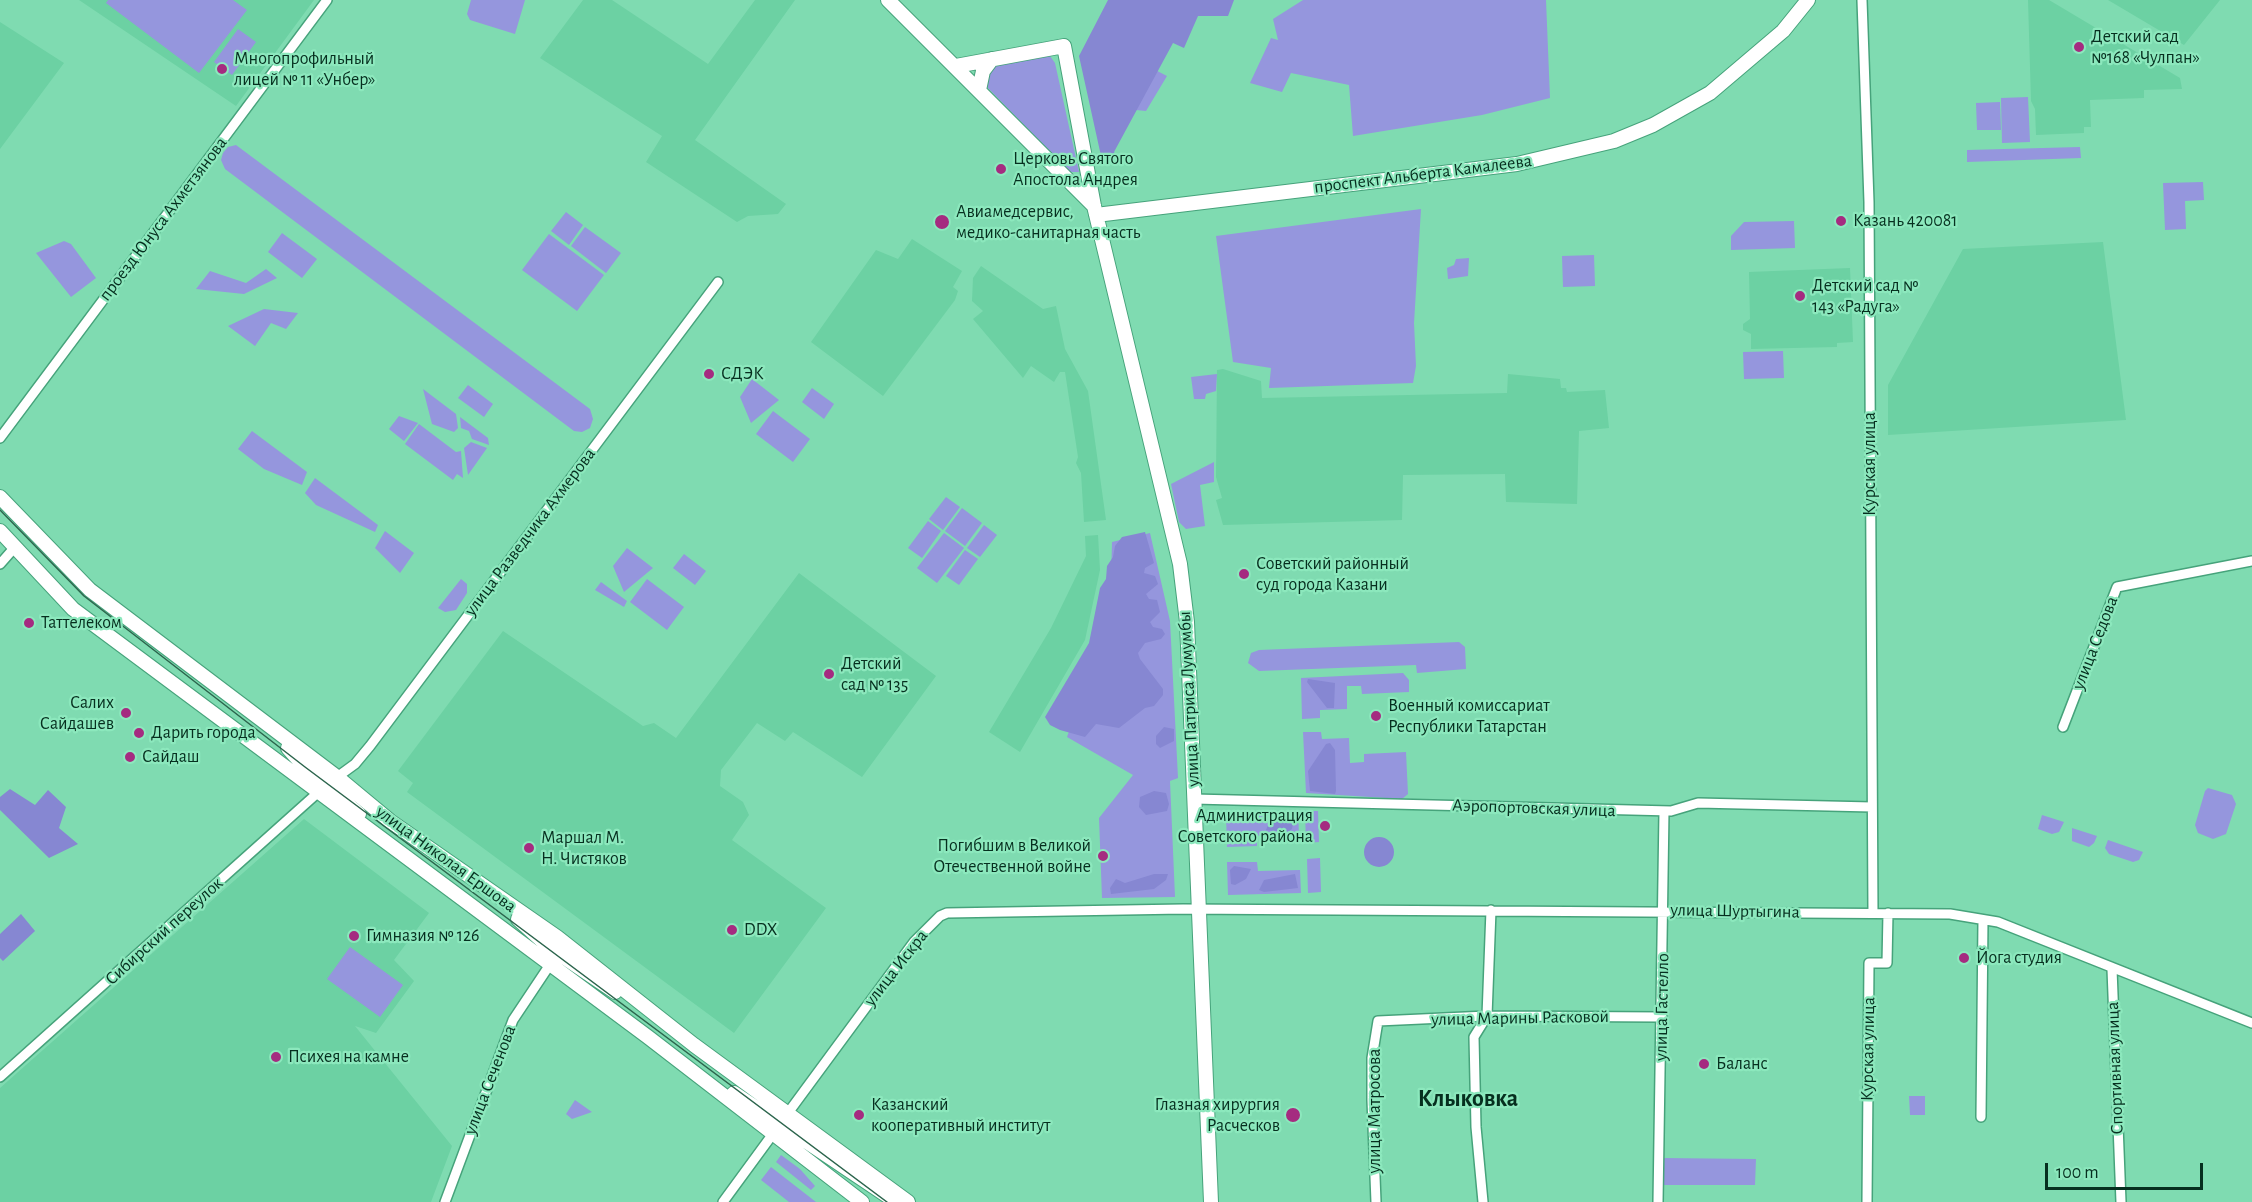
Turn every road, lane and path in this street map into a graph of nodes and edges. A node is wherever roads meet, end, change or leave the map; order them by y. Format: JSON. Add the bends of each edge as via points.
{"nodes":[{"id":1,"x":327,"y":0,"type":"edge"},
{"id":2,"x":888,"y":0,"type":"edge"},
{"id":3,"x":1808,"y":0,"type":"edge"},
{"id":4,"x":1861,"y":0,"type":"edge"},
{"id":5,"x":992,"y":59,"type":"junction"},
{"id":6,"x":956,"y":66,"type":"junction"},
{"id":7,"x":980,"y":90,"type":"junction"},
{"id":8,"x":1095,"y":210,"type":"junction"},
{"id":9,"x":718,"y":282,"type":"dead end"},
{"id":10,"x":0,"y":438,"type":"edge"},
{"id":11,"x":0,"y":497,"type":"edge"},
{"id":12,"x":0,"y":531,"type":"edge"},
{"id":13,"x":15,"y":548,"type":"junction"},
{"id":14,"x":2252,"y":561,"type":"edge"},
{"id":15,"x":0,"y":564,"type":"edge"},
{"id":16,"x":2062,"y":727,"type":"dead end"},
{"id":17,"x":327,"y":785,"type":"junction"},
{"id":18,"x":1194,"y":799,"type":"junction"},
{"id":19,"x":1872,"y":807,"type":"junction"},
{"id":20,"x":1664,"y":811,"type":"junction"},
{"id":21,"x":430,"y":877,"type":"junction"},
{"id":22,"x":1198,"y":909,"type":"junction"},
{"id":23,"x":1491,"y":910,"type":"junction"},
{"id":24,"x":1663,"y":910,"type":"junction"},
{"id":25,"x":1873,"y":913,"type":"junction"},
{"id":26,"x":1888,"y":913,"type":"junction"},
{"id":27,"x":1983,"y":920,"type":"junction"},
{"id":28,"x":549,"y":966,"type":"junction"},
{"id":29,"x":2112,"y":969,"type":"junction"},
{"id":30,"x":1487,"y":1016,"type":"junction"},
{"id":31,"x":1662,"y":1017,"type":"junction"},
{"id":32,"x":1378,"y":1021,"type":"joint"},
{"id":33,"x":2252,"y":1023,"type":"edge"},
{"id":34,"x":648,"y":1037,"type":"junction"},
{"id":35,"x":0,"y":1077,"type":"edge"},
{"id":36,"x":1981,"y":1117,"type":"dead end"},
{"id":37,"x":780,"y":1124,"type":"junction"},
{"id":38,"x":445,"y":1202,"type":"edge"},
{"id":39,"x":723,"y":1202,"type":"edge"},
{"id":40,"x":862,"y":1202,"type":"edge"},
{"id":41,"x":897,"y":1202,"type":"edge"},
{"id":42,"x":908,"y":1202,"type":"edge"},
{"id":43,"x":1211,"y":1202,"type":"edge"},
{"id":44,"x":1376,"y":1202,"type":"edge"},
{"id":45,"x":1483,"y":1202,"type":"edge"},
{"id":46,"x":1658,"y":1202,"type":"edge"},
{"id":47,"x":1867,"y":1202,"type":"edge"},
{"id":48,"x":2121,"y":1202,"type":"edge"}],
"edges":[{"from":1,"to":10,"type":"street","name":"проезд Юнуса Ахметзянова"},
{"from":2,"to":6,"type":"main road"},
{"from":3,"to":8,"type":"main road","name":"проспект Альберта Камалеева","via":[[1783,31],[1710,93],[1653,125],[1614,141],[1517,164]]},
{"from":4,"to":19,"type":"street","name":"Курская улица","via":[[1869,202]]},
{"from":5,"to":6,"type":"main road","name":"улица Патриса Лумумбы"},
{"from":5,"to":7,"type":"main road","via":[[983,71]]},
{"from":5,"to":8,"type":"main road","name":"улица Патриса Лумумбы","via":[[1064,46]]},
{"from":6,"to":7,"type":"main road"},
{"from":7,"to":8,"type":"main road"},
{"from":8,"to":18,"type":"main road","name":"улица Патриса Лумумбы","via":[[1180,564],[1187,621]]},
{"from":9,"to":17,"type":"street","name":"улица Разведчика Ахмерова","via":[[375,740],[355,764]]},
{"from":11,"to":17,"type":"main road","name":"улица Николая Ершова","via":[[90,590],[267,726]]},
{"from":12,"to":13,"type":"main road","name":"улица Николая Ершова"},
{"from":13,"to":15,"type":"street"},
{"from":13,"to":17,"type":"main road","name":"улица Николая Ершова","via":[[73,609],[231,727]]},
{"from":14,"to":16,"type":"street","name":"улица Седова","via":[[2116,587]]},
{"from":17,"to":21,"type":"main road"},
{"from":17,"to":35,"type":"street","name":"Сибирский переулок"},
{"from":17,"to":37,"type":"main road","name":"улица Николая Ершова","via":[[390,821],[483,886],[549,948],[694,1045]]},
{"from":18,"to":20,"type":"street","name":"Аэропортовская улица"},
{"from":18,"to":22,"type":"main road","name":"улица Патриса Лумумбы"},
{"from":19,"to":20,"type":"street","name":"Аэропортовская улица","via":[[1698,803]]},
{"from":19,"to":25,"type":"street","name":"Курская улица"},
{"from":20,"to":24,"type":"street","name":"улица Гастелло"},
{"from":21,"to":28,"type":"main road","name":"улица Николая Ершова"},
{"from":21,"to":34,"type":"main road","via":[[546,952]]},
{"from":22,"to":23,"type":"street","name":"улица Шуртыгина"},
{"from":22,"to":37,"type":"street","name":"улица Искра","via":[[969,912],[940,916],[914,942]]},
{"from":22,"to":43,"type":"main road","name":"улица Патриса Лумумбы"},
{"from":23,"to":24,"type":"street","name":"улица Шуртыгина"},
{"from":23,"to":30,"type":"street"},
{"from":24,"to":25,"type":"street","name":"улица Шуртыгина"},
{"from":24,"to":31,"type":"street","name":"улица Гастелло"},
{"from":25,"to":26,"type":"street","name":"улица Шуртыгина"},
{"from":26,"to":27,"type":"street","name":"улица Шуртыгина","via":[[1950,914]]},
{"from":26,"to":47,"type":"street","name":"Курская улица","via":[[1887,963],[1869,963]]},
{"from":27,"to":29,"type":"street","name":"улица Шуртыгина","via":[[1998,922]]},
{"from":27,"to":36,"type":"street"},
{"from":28,"to":34,"type":"main road","name":"улица Николая Ершова"},
{"from":28,"to":38,"type":"street","name":"улица Сеченова","via":[[513,1020]]},
{"from":29,"to":33,"type":"street","name":"улица Шуртыгина"},
{"from":29,"to":48,"type":"street","name":"Спортивная улица"},
{"from":30,"to":31,"type":"street","name":"улица Марины Расковой"},
{"from":30,"to":32,"type":"street","name":"улица Марины Расковой"},
{"from":30,"to":45,"type":"street","via":[[1474,1037]]},
{"from":31,"to":46,"type":"street","name":"улица Гастелло"},
{"from":32,"to":44,"type":"street","name":"улица Матросова","via":[[1372,1068]]},
{"from":34,"to":37,"type":"main road","name":"улица Николая Ершова"},
{"from":37,"to":39,"type":"street","name":"улица Искра"},
{"from":37,"to":40,"type":"main road","name":"улица Николая Ершова"},
{"from":37,"to":41,"type":"main road"},
{"from":37,"to":42,"type":"main road","name":"улица Николая Ершова"}]}
